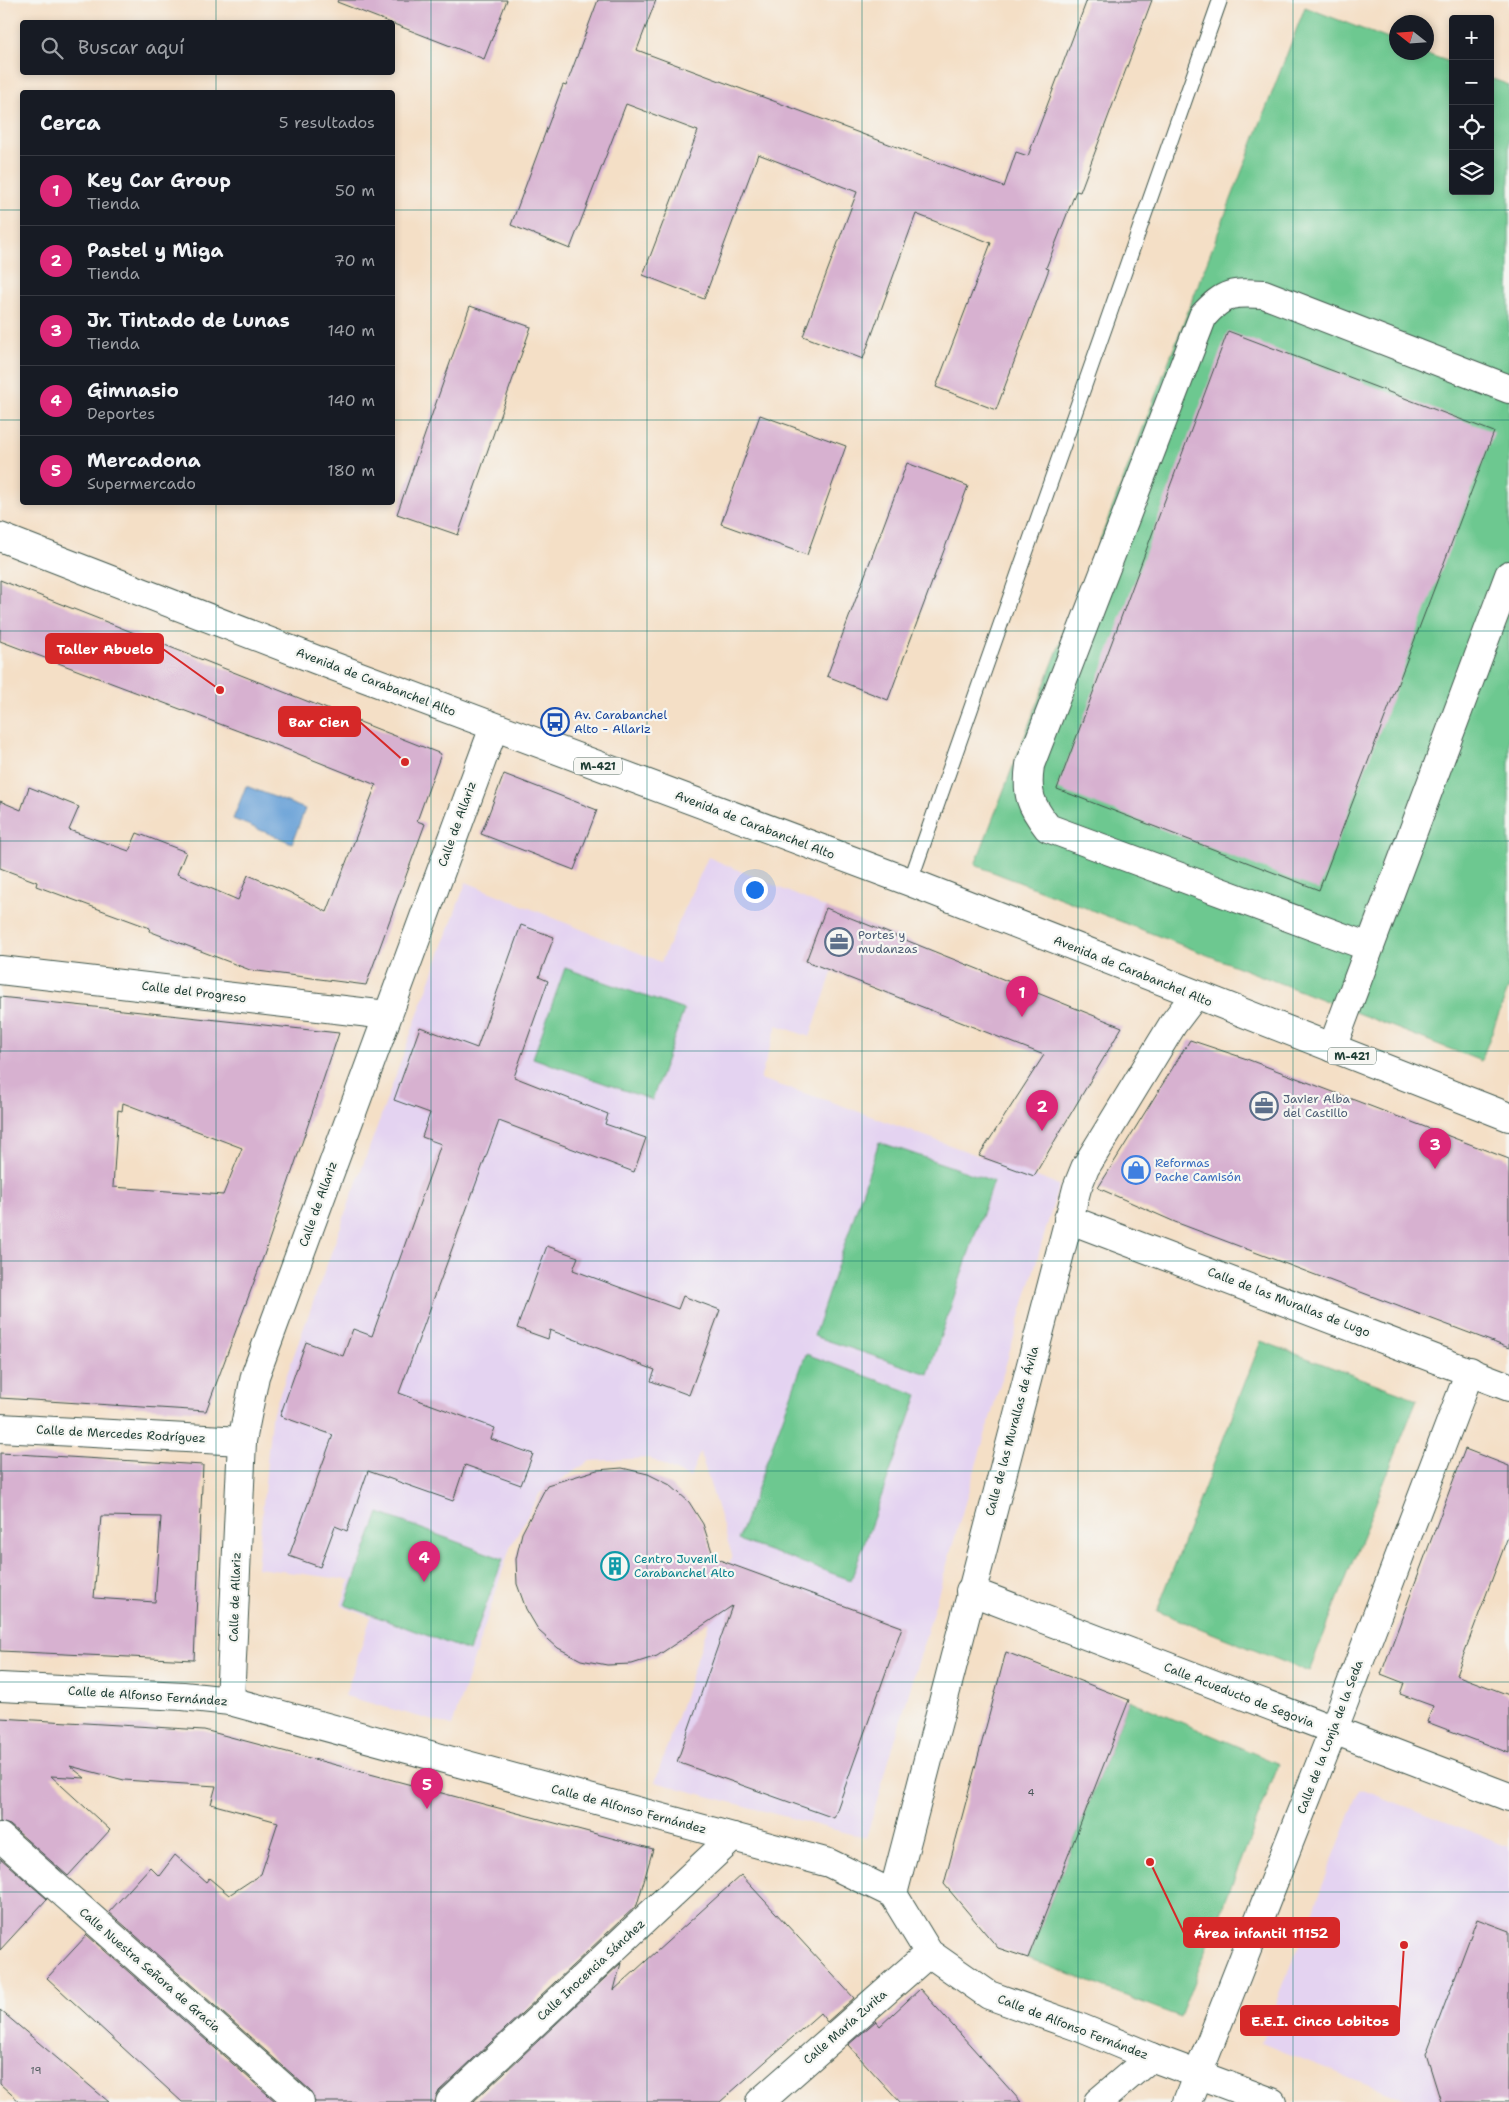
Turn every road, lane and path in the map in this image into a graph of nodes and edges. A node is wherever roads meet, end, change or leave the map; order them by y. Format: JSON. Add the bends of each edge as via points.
{"nodes":[{"id":1,"x":1220,"y":0,"type":"edge"},
{"id":2,"x":1509,"y":389,"type":"edge"},
{"id":3,"x":0,"y":537,"type":"edge"},
{"id":4,"x":1509,"y":575,"type":"edge"},
{"id":5,"x":494,"y":727,"type":"junction"},
{"id":6,"x":910,"y":882,"type":"junction"},
{"id":7,"x":1369,"y":947,"type":"junction"},
{"id":8,"x":0,"y":970,"type":"edge"},
{"id":9,"x":1195,"y":995,"type":"junction"},
{"id":10,"x":387,"y":1015,"type":"junction"},
{"id":11,"x":1332,"y":1048,"type":"junction"},
{"id":12,"x":1509,"y":1117,"type":"edge"},
{"id":13,"x":1068,"y":1219,"type":"junction"},
{"id":14,"x":1470,"y":1370,"type":"junction"},
{"id":15,"x":1509,"y":1387,"type":"edge"},
{"id":16,"x":0,"y":1428,"type":"edge"},
{"id":17,"x":242,"y":1441,"type":"junction"},
{"id":18,"x":970,"y":1591,"type":"junction"},
{"id":19,"x":0,"y":1687,"type":"edge"},
{"id":20,"x":230,"y":1701,"type":"junction"},
{"id":21,"x":1333,"y":1731,"type":"junction"},
{"id":22,"x":1509,"y":1797,"type":"edge"},
{"id":23,"x":0,"y":1837,"type":"edge"},
{"id":24,"x":732,"y":1837,"type":"junction"},
{"id":25,"x":893,"y":1894,"type":"junction"},
{"id":26,"x":929,"y":1953,"type":"junction"},
{"id":27,"x":1151,"y":2057,"type":"junction"},
{"id":28,"x":1198,"y":2074,"type":"junction"},
{"id":29,"x":300,"y":2102,"type":"edge"},
{"id":30,"x":450,"y":2102,"type":"edge"},
{"id":31,"x":760,"y":2102,"type":"edge"},
{"id":32,"x":1098,"y":2102,"type":"edge"},
{"id":33,"x":1187,"y":2102,"type":"edge"},
{"id":34,"x":1272,"y":2102,"type":"edge"}],
"edges":[{"from":1,"to":6,"type":"lane"},
{"from":2,"to":7,"type":"street","via":[[1264,294],[1239,293],[1219,299],[1203,316],[1030,765],[1027,784],[1032,808],[1048,828]]},
{"from":3,"to":5,"type":"street","name":"Avenida de Carabanchel Alto","number":"M-421"},
{"from":4,"to":7,"type":"street"},
{"from":5,"to":6,"type":"street","name":"Avenida de Carabanchel Alto","number":"M-421"},
{"from":5,"to":10,"type":"street","name":"Calle de Allariz"},
{"from":6,"to":9,"type":"street","name":"Avenida de Carabanchel Alto","number":"M-421"},
{"from":7,"to":11,"type":"street"},
{"from":8,"to":10,"type":"street","name":"Calle del Progreso"},
{"from":9,"to":11,"type":"street","name":"Avenida de Carabanchel Alto","number":"M-421"},
{"from":9,"to":13,"type":"street","name":"Calle de las Murallas de Ávila","via":[[1173,1024],[1085,1168]]},
{"from":10,"to":17,"type":"street","name":"Calle de Allariz","via":[[255,1376]]},
{"from":11,"to":12,"type":"street","name":"Avenida de Carabanchel Alto","number":"M-421"},
{"from":13,"to":14,"type":"street","name":"Calle de las Murallas de Lugo"},
{"from":13,"to":18,"type":"street","name":"Calle de las Murallas de Ávila"},
{"from":14,"to":15,"type":"street","name":"Calle de las Murallas de Lugo"},
{"from":14,"to":21,"type":"street","name":"Calle de la Lonja de la Seda"},
{"from":16,"to":17,"type":"street","name":"Calle de Mercedes Rodríguez"},
{"from":17,"to":20,"type":"street","name":"Calle de Allariz"},
{"from":18,"to":21,"type":"street","name":"Calle Acueducto de Segovia"},
{"from":18,"to":25,"type":"street","name":"Calle de las Murallas de Ávila"},
{"from":19,"to":20,"type":"street","name":"Calle de Alfonso Fernández"},
{"from":20,"to":24,"type":"street","name":"Calle de Alfonso Fernández"},
{"from":21,"to":22,"type":"street","name":"Calle Acueducto de Segovia"},
{"from":21,"to":28,"type":"street","name":"Calle de la Lonja de la Seda"},
{"from":23,"to":29,"type":"street","name":"Calle Nuestra Señora de Gracia"},
{"from":24,"to":25,"type":"street","name":"Calle de Alfonso Fernández","via":[[829,1863]]},
{"from":24,"to":30,"type":"street","name":"Calle Inocencia Sánchez"},
{"from":25,"to":26,"type":"street","name":"Calle de Alfonso Fernández"},
{"from":26,"to":27,"type":"street","name":"Calle de Alfonso Fernández","via":[[989,1995]]},
{"from":26,"to":31,"type":"street","name":"Calle María Zurita"},
{"from":27,"to":28,"type":"street","name":"Calle de Alfonso Fernández"},
{"from":27,"to":32,"type":"street"},
{"from":28,"to":33,"type":"street","name":"Calle de la Lonja de la Seda"},
{"from":28,"to":34,"type":"street","name":"Calle de Alfonso Fernández"}]}
